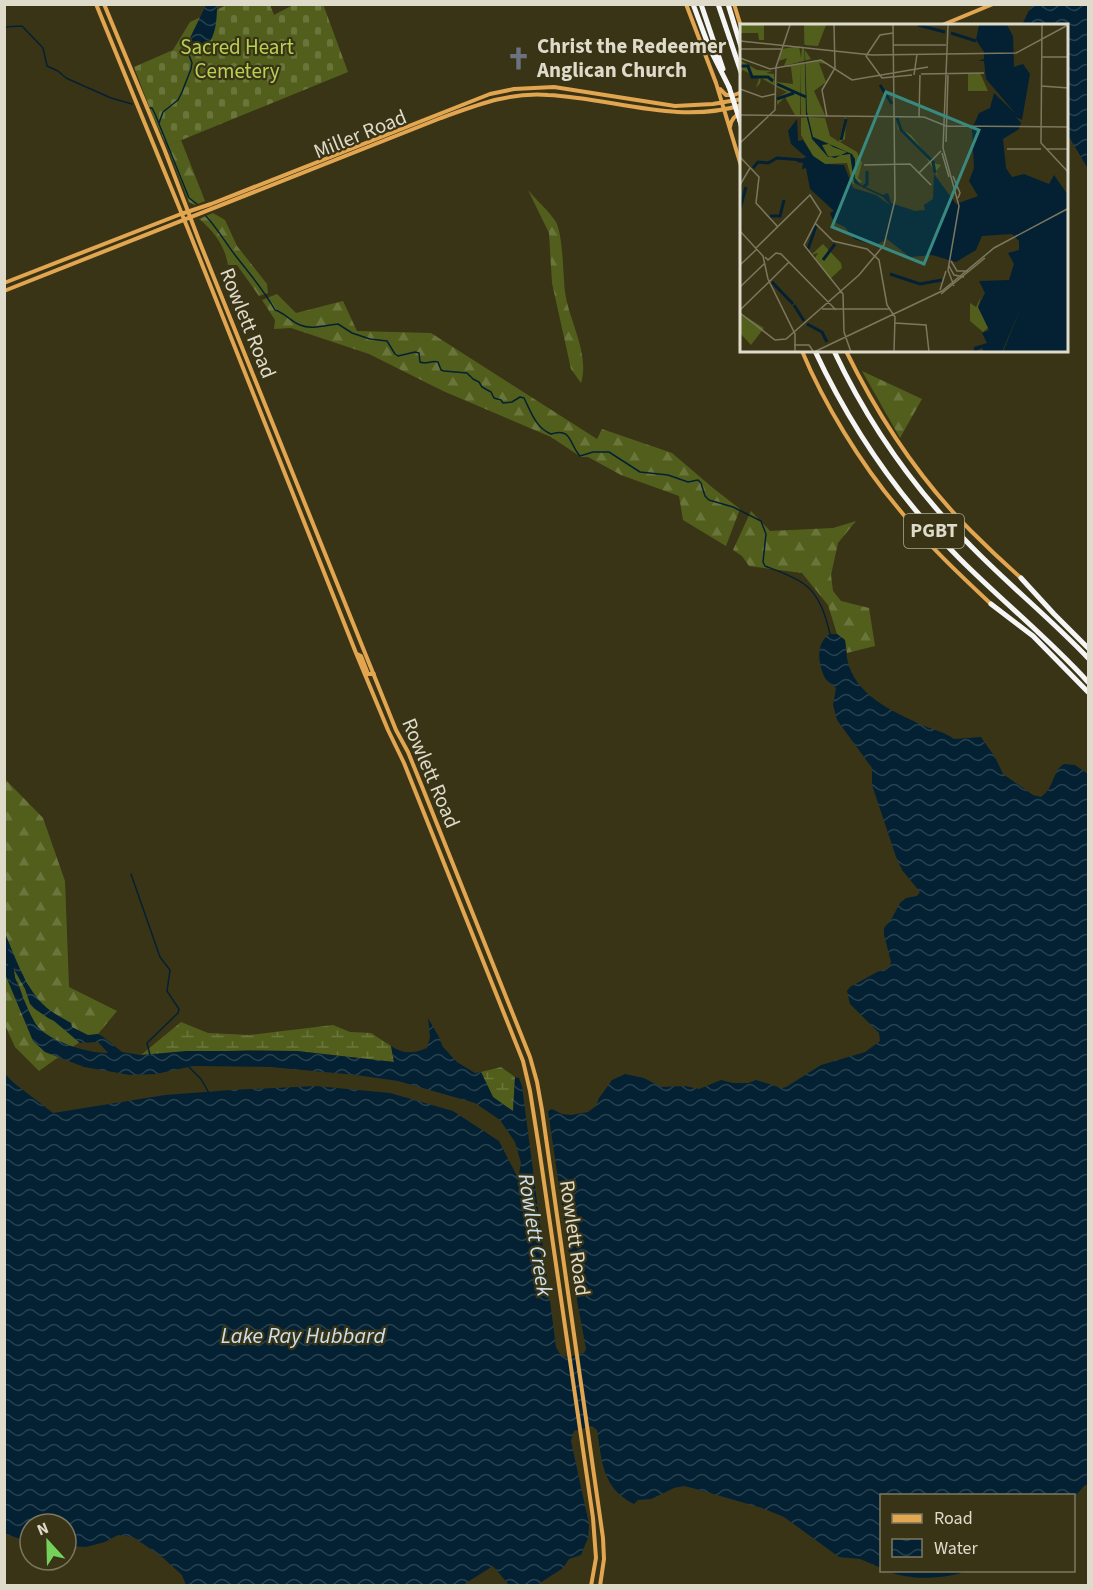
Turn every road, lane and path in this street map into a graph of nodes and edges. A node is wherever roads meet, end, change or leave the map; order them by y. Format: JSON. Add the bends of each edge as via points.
{"nodes":[{"id":1,"x":96,"y":4,"type":"edge"},
{"id":2,"x":104,"y":4,"type":"edge"},
{"id":3,"x":686,"y":4,"type":"edge"},
{"id":4,"x":693,"y":4,"type":"edge"},
{"id":5,"x":701,"y":4,"type":"edge"},
{"id":6,"x":718,"y":4,"type":"edge"},
{"id":7,"x":728,"y":4,"type":"edge"},
{"id":8,"x":734,"y":4,"type":"edge"},
{"id":9,"x":993,"y":4,"type":"edge"},
{"id":10,"x":740,"y":24,"type":"edge"},
{"id":11,"x":945,"y":24,"type":"edge"},
{"id":12,"x":740,"y":43,"type":"edge"},
{"id":13,"x":740,"y":69,"type":"edge"},
{"id":14,"x":716,"y":83,"type":"junction"},
{"id":15,"x":729,"y":87,"type":"junction"},
{"id":16,"x":740,"y":92,"type":"edge"},
{"id":17,"x":740,"y":99,"type":"edge"},
{"id":18,"x":722,"y":103,"type":"junction"},
{"id":19,"x":740,"y":106,"type":"edge"},
{"id":20,"x":724,"y":110,"type":"junction"},
{"id":21,"x":740,"y":113,"type":"edge"},
{"id":22,"x":740,"y":121,"type":"edge"},
{"id":23,"x":730,"y":128,"type":"junction"},
{"id":24,"x":740,"y":162,"type":"edge"},
{"id":25,"x":284,"y":177,"type":"junction"},
{"id":26,"x":188,"y":212,"type":"junction"},
{"id":27,"x":181,"y":214,"type":"junction"},
{"id":28,"x":197,"y":215,"type":"junction"},
{"id":29,"x":190,"y":218,"type":"junction"},
{"id":30,"x":184,"y":220,"type":"junction"},
{"id":31,"x":194,"y":227,"type":"junction"},
{"id":32,"x":4,"y":283,"type":"edge"},
{"id":33,"x":4,"y":291,"type":"edge"},
{"id":34,"x":227,"y":310,"type":"junction"},
{"id":35,"x":220,"y":313,"type":"junction"},
{"id":36,"x":802,"y":352,"type":"edge"},
{"id":37,"x":816,"y":352,"type":"edge"},
{"id":38,"x":835,"y":352,"type":"edge"},
{"id":39,"x":847,"y":352,"type":"edge"},
{"id":40,"x":1021,"y":578,"type":"joint"},
{"id":41,"x":991,"y":604,"type":"joint"},
{"id":42,"x":1089,"y":648,"type":"edge"},
{"id":43,"x":356,"y":653,"type":"junction"},
{"id":44,"x":1089,"y":658,"type":"edge"},
{"id":45,"x":374,"y":674,"type":"junction"},
{"id":46,"x":1089,"y":682,"type":"edge"},
{"id":47,"x":1089,"y":692,"type":"edge"},
{"id":48,"x":596,"y":1552,"type":"junction"},
{"id":49,"x":604,"y":1552,"type":"junction"},
{"id":50,"x":591,"y":1586,"type":"edge"},
{"id":51,"x":600,"y":1586,"type":"edge"}],
"edges":[{"from":1,"to":27,"type":"main road","name":"Rowlett Road"},
{"from":2,"to":26,"type":"main road","name":"Rowlett Road"},
{"from":3,"to":14,"type":"main road"},
{"from":4,"to":15,"type":"highway"},
{"from":5,"to":15,"type":"highway"},
{"from":6,"to":13,"type":"highway"},
{"from":7,"to":12,"type":"highway"},
{"from":8,"to":10,"type":"main road"},
{"from":9,"to":11,"type":"main road"},
{"from":14,"to":16,"type":"main road","via":[[726,95]]},
{"from":14,"to":18,"type":"main road"},
{"from":15,"to":22,"type":"highway","bridge":true},
{"from":17,"to":18,"type":"main road","name":"Miller Road"},
{"from":18,"to":20,"type":"main road"},
{"from":18,"to":25,"type":"main road","name":"Miller Road","via":[[675,106],[554,87],[514,89],[483,96]]},
{"from":19,"to":20,"type":"main road","name":"Miller Road"},
{"from":20,"to":23,"type":"main road"},
{"from":20,"to":25,"type":"main road","name":"Miller Road","via":[[674,113],[564,96],[515,95],[441,117]]},
{"from":21,"to":23,"type":"main road"},
{"from":23,"to":24,"type":"main road"},
{"from":25,"to":26,"type":"main road","name":"Miller Road"},
{"from":25,"to":28,"type":"main road","name":"Miller Road"},
{"from":26,"to":27,"type":"main road","name":"Miller Road"},
{"from":26,"to":29,"type":"main road","name":"Rowlett Road"},
{"from":27,"to":30,"type":"main road","name":"Rowlett Road"},
{"from":27,"to":32,"type":"main road","name":"Miller Road"},
{"from":28,"to":29,"type":"main road","name":"Miller Road"},
{"from":28,"to":31,"type":"main road"},
{"from":29,"to":30,"type":"main road","name":"Miller Road"},
{"from":29,"to":31,"type":"main road","name":"Rowlett Road"},
{"from":30,"to":33,"type":"main road","name":"Miller Road"},
{"from":30,"to":35,"type":"main road","name":"Rowlett Road"},
{"from":31,"to":34,"type":"main road","name":"Rowlett Road"},
{"from":34,"to":35,"type":"main road"},
{"from":34,"to":45,"type":"main road","name":"Rowlett Road"},
{"from":35,"to":43,"type":"main road","name":"Rowlett Road"},
{"from":36,"to":41,"type":"main road","via":[[835,416],[883,490],[944,559]]},
{"from":37,"to":46,"type":"highway","number":"PGBT","via":[[859,432],[917,512],[962,561]]},
{"from":38,"to":44,"type":"highway","number":"PGBT","via":[[877,430],[929,501],[981,557]]},
{"from":39,"to":40,"type":"main road","via":[[885,421],[925,478],[970,530]]},
{"from":40,"to":42,"type":"highway"},
{"from":41,"to":47,"type":"highway","via":[[1033,636]]},
{"from":43,"to":45,"type":"main road","via":[[368,674]]},
{"from":43,"to":48,"type":"main road","name":"Rowlett Road","via":[[523,1061]]},
{"from":45,"to":49,"type":"main road","name":"Rowlett Road","via":[[530,1057],[541,1103]]},
{"from":48,"to":49,"type":"main road"},
{"from":48,"to":50,"type":"main road","name":"Rowlett Road"},
{"from":49,"to":51,"type":"main road","name":"Rowlett Road"}]}
